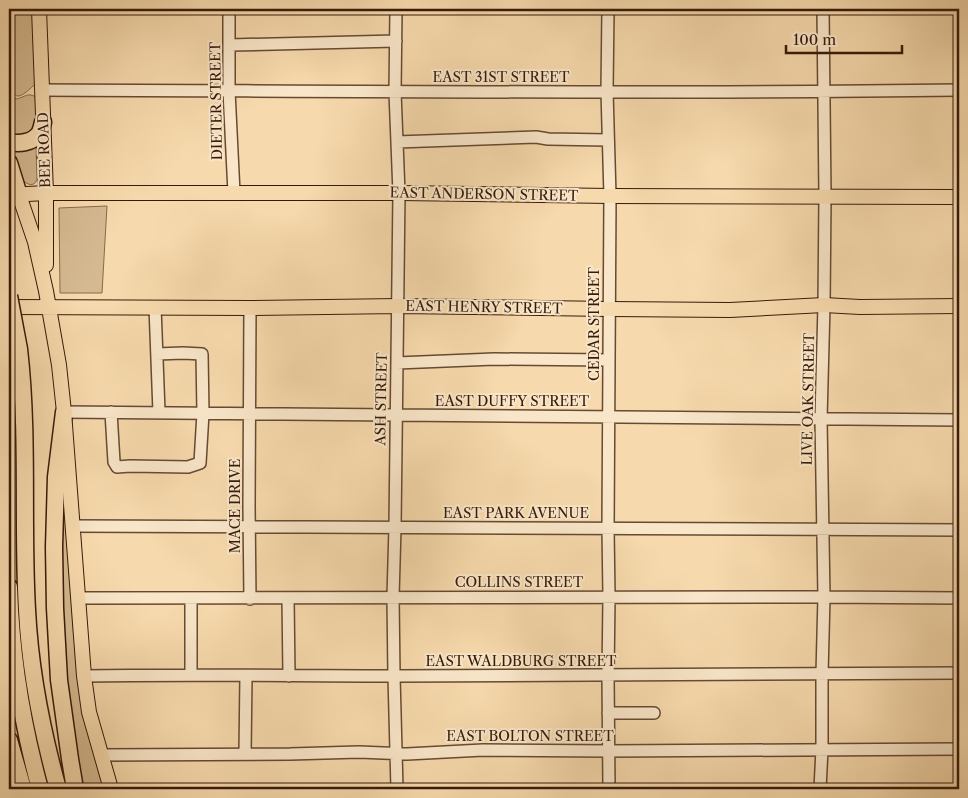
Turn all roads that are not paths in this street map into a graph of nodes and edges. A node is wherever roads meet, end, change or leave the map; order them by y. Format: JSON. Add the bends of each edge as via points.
{"nodes":[{"id":1,"x":39,"y":9,"type":"edge"},
{"id":2,"x":229,"y":9,"type":"edge"},
{"id":3,"x":396,"y":9,"type":"edge"},
{"id":4,"x":608,"y":9,"type":"edge"},
{"id":5,"x":823,"y":9,"type":"edge"},
{"id":6,"x":396,"y":41,"type":"junction"},
{"id":7,"x":230,"y":45,"type":"junction"},
{"id":8,"x":42,"y":90,"type":"junction"},
{"id":9,"x":229,"y":90,"type":"junction"},
{"id":10,"x":959,"y":90,"type":"edge"},
{"id":11,"x":607,"y":91,"type":"junction"},
{"id":12,"x":395,"y":92,"type":"junction"},
{"id":13,"x":824,"y":92,"type":"junction"},
{"id":14,"x":43,"y":122,"type":"junction"},
{"id":15,"x":608,"y":140,"type":"junction"},
{"id":16,"x":9,"y":142,"type":"edge"},
{"id":17,"x":397,"y":142,"type":"junction"},
{"id":18,"x":9,"y":163,"type":"edge"},
{"id":19,"x":46,"y":193,"type":"junction"},
{"id":20,"x":234,"y":193,"type":"junction"},
{"id":21,"x":399,"y":193,"type":"junction"},
{"id":22,"x":14,"y":195,"type":"edge"},
{"id":23,"x":610,"y":196,"type":"junction"},
{"id":24,"x":825,"y":197,"type":"junction"},
{"id":25,"x":959,"y":197,"type":"edge"},
{"id":26,"x":46,"y":291,"type":"junction"},
{"id":27,"x":9,"y":296,"type":"edge"},
{"id":28,"x":824,"y":305,"type":"junction"},
{"id":29,"x":398,"y":306,"type":"junction"},
{"id":30,"x":959,"y":306,"type":"edge"},
{"id":31,"x":9,"y":307,"type":"edge"},
{"id":32,"x":48,"y":307,"type":"junction"},
{"id":33,"x":155,"y":307,"type":"junction"},
{"id":34,"x":250,"y":308,"type":"junction"},
{"id":35,"x":609,"y":309,"type":"junction"},
{"id":36,"x":157,"y":354,"type":"junction"},
{"id":37,"x":609,"y":360,"type":"junction"},
{"id":38,"x":397,"y":363,"type":"junction"},
{"id":39,"x":64,"y":412,"type":"junction"},
{"id":40,"x":111,"y":412,"type":"junction"},
{"id":41,"x":159,"y":412,"type":"junction"},
{"id":42,"x":203,"y":413,"type":"junction"},
{"id":43,"x":250,"y":413,"type":"junction"},
{"id":44,"x":396,"y":415,"type":"junction"},
{"id":45,"x":608,"y":417,"type":"junction"},
{"id":46,"x":821,"y":419,"type":"junction"},
{"id":47,"x":959,"y":420,"type":"edge"},
{"id":48,"x":73,"y":526,"type":"junction"},
{"id":49,"x":250,"y":527,"type":"junction"},
{"id":50,"x":395,"y":527,"type":"junction"},
{"id":51,"x":608,"y":528,"type":"junction"},
{"id":52,"x":822,"y":530,"type":"junction"},
{"id":53,"x":959,"y":530,"type":"edge"},
{"id":54,"x":9,"y":588,"type":"edge"},
{"id":55,"x":393,"y":597,"type":"junction"},
{"id":56,"x":609,"y":597,"type":"junction"},
{"id":57,"x":824,"y":597,"type":"junction"},
{"id":58,"x":78,"y":598,"type":"junction"},
{"id":59,"x":191,"y":598,"type":"junction"},
{"id":60,"x":288,"y":598,"type":"junction"},
{"id":61,"x":959,"y":598,"type":"edge"},
{"id":62,"x":250,"y":599,"type":"junction"},
{"id":63,"x":959,"y":672,"type":"edge"},
{"id":64,"x":822,"y":674,"type":"junction"},
{"id":65,"x":191,"y":675,"type":"junction"},
{"id":66,"x":84,"y":676,"type":"junction"},
{"id":67,"x":246,"y":676,"type":"junction"},
{"id":68,"x":289,"y":676,"type":"junction"},
{"id":69,"x":394,"y":676,"type":"junction"},
{"id":70,"x":608,"y":676,"type":"junction"},
{"id":71,"x":608,"y":713,"type":"junction"},
{"id":72,"x":654,"y":713,"type":"dead end"},
{"id":73,"x":9,"y":740,"type":"edge"},
{"id":74,"x":822,"y":749,"type":"junction"},
{"id":75,"x":959,"y":749,"type":"edge"},
{"id":76,"x":609,"y":751,"type":"junction"},
{"id":77,"x":246,"y":753,"type":"junction"},
{"id":78,"x":396,"y":753,"type":"junction"},
{"id":79,"x":101,"y":755,"type":"junction"},
{"id":80,"x":23,"y":789,"type":"edge"},
{"id":81,"x":40,"y":789,"type":"edge"},
{"id":82,"x":58,"y":789,"type":"edge"},
{"id":83,"x":75,"y":789,"type":"edge"},
{"id":84,"x":111,"y":789,"type":"edge"},
{"id":85,"x":397,"y":789,"type":"edge"},
{"id":86,"x":609,"y":789,"type":"edge"},
{"id":87,"x":820,"y":789,"type":"edge"}],
"edges":[{"from":1,"to":8,"type":"main road","name":"BEE ROAD"},
{"from":2,"to":7,"type":"street","name":"DIETER STREET"},
{"from":3,"to":6,"type":"street","name":"ASH STREET"},
{"from":4,"to":11,"type":"street","name":"CEDAR STREET"},
{"from":5,"to":13,"type":"street","name":"LIVE OAK STREET"},
{"from":6,"to":7,"type":"street"},
{"from":6,"to":12,"type":"street","name":"ASH STREET"},
{"from":7,"to":9,"type":"street","name":"DIETER STREET"},
{"from":8,"to":9,"type":"street","name":"EAST 31ST STREET"},
{"from":8,"to":14,"type":"main road","name":"BEE ROAD"},
{"from":9,"to":12,"type":"street","name":"EAST 31ST STREET"},
{"from":9,"to":20,"type":"street","name":"DIETER STREET"},
{"from":10,"to":13,"type":"street","name":"EAST 31ST STREET"},
{"from":11,"to":12,"type":"street","name":"EAST 31ST STREET"},
{"from":11,"to":13,"type":"street","name":"EAST 31ST STREET"},
{"from":11,"to":15,"type":"street","name":"CEDAR STREET"},
{"from":12,"to":17,"type":"street","name":"ASH STREET"},
{"from":13,"to":24,"type":"street","name":"LIVE OAK STREET"},
{"from":14,"to":16,"type":"highway","via":[[39,134],[30,140]]},
{"from":14,"to":19,"type":"main road","name":"BEE ROAD"},
{"from":15,"to":17,"type":"street","via":[[536,137]]},
{"from":15,"to":23,"type":"street","name":"CEDAR STREET"},
{"from":17,"to":21,"type":"street","name":"ASH STREET"},
{"from":18,"to":22,"type":"highway"},
{"from":19,"to":20,"type":"main road","name":"EAST ANDERSON STREET"},
{"from":19,"to":22,"type":"main road","name":"EAST ANDERSON STREET"},
{"from":19,"to":26,"type":"main road","name":"BEE ROAD"},
{"from":20,"to":21,"type":"main road","name":"EAST ANDERSON STREET"},
{"from":21,"to":23,"type":"main road","name":"EAST ANDERSON STREET"},
{"from":21,"to":29,"type":"street","name":"ASH STREET"},
{"from":22,"to":26,"type":"main road","via":[[35,242]]},
{"from":23,"to":24,"type":"main road","name":"EAST ANDERSON STREET"},
{"from":23,"to":35,"type":"street","name":"CEDAR STREET"},
{"from":24,"to":25,"type":"main road","name":"EAST ANDERSON STREET"},
{"from":24,"to":28,"type":"street","name":"LIVE OAK STREET"},
{"from":26,"to":32,"type":"main road"},
{"from":27,"to":82,"type":"highway","bridge":true,"via":[[23,380],[29,638],[41,720]]},
{"from":28,"to":30,"type":"main road","name":"EAST HENRY STREET"},
{"from":28,"to":35,"type":"main road","name":"EAST HENRY STREET","via":[[730,310]]},
{"from":28,"to":46,"type":"street","name":"LIVE OAK STREET"},
{"from":29,"to":34,"type":"main road","name":"EAST HENRY STREET"},
{"from":29,"to":35,"type":"main road","name":"EAST HENRY STREET"},
{"from":29,"to":38,"type":"street","name":"ASH STREET"},
{"from":31,"to":32,"type":"main road","name":"EAST HENRY STREET"},
{"from":32,"to":33,"type":"main road","name":"EAST HENRY STREET"},
{"from":32,"to":39,"type":"main road","via":[[60,365]]},
{"from":33,"to":34,"type":"main road","name":"EAST HENRY STREET"},
{"from":33,"to":36,"type":"street"},
{"from":34,"to":43,"type":"street"},
{"from":35,"to":37,"type":"street","name":"CEDAR STREET"},
{"from":36,"to":41,"type":"street"},
{"from":36,"to":42,"type":"street","via":[[202,354]]},
{"from":37,"to":38,"type":"street","via":[[494,359]]},
{"from":37,"to":45,"type":"street","name":"CEDAR STREET"},
{"from":38,"to":44,"type":"street","name":"ASH STREET"},
{"from":39,"to":40,"type":"street","name":"EAST DUFFY STREET"},
{"from":39,"to":48,"type":"main road"},
{"from":39,"to":83,"type":"highway","via":[[56,477],[55,608],[59,680]]},
{"from":40,"to":41,"type":"street","name":"EAST DUFFY STREET"},
{"from":40,"to":42,"type":"street","via":[[117,467],[188,467],[200,463]]},
{"from":41,"to":42,"type":"street","name":"EAST DUFFY STREET"},
{"from":42,"to":43,"type":"street","name":"EAST DUFFY STREET"},
{"from":43,"to":44,"type":"street","name":"EAST DUFFY STREET"},
{"from":43,"to":49,"type":"street","name":"MACE DRIVE"},
{"from":44,"to":45,"type":"street","name":"EAST DUFFY STREET"},
{"from":44,"to":50,"type":"street","name":"ASH STREET"},
{"from":45,"to":46,"type":"street","name":"EAST DUFFY STREET"},
{"from":45,"to":51,"type":"street","name":"CEDAR STREET"},
{"from":46,"to":47,"type":"street","name":"EAST DUFFY STREET"},
{"from":46,"to":52,"type":"street","name":"LIVE OAK STREET"},
{"from":48,"to":49,"type":"street","name":"EAST PARK AVENUE"},
{"from":48,"to":58,"type":"main road"},
{"from":49,"to":50,"type":"street","name":"EAST PARK AVENUE"},
{"from":49,"to":62,"type":"street","name":"MACE DRIVE"},
{"from":50,"to":51,"type":"street","name":"EAST PARK AVENUE"},
{"from":50,"to":55,"type":"street","name":"ASH STREET"},
{"from":51,"to":52,"type":"street","name":"EAST PARK AVENUE"},
{"from":51,"to":56,"type":"street","name":"CEDAR STREET"},
{"from":52,"to":53,"type":"street","name":"EAST PARK AVENUE"},
{"from":52,"to":57,"type":"street","name":"LIVE OAK STREET"},
{"from":54,"to":81,"type":"highway","via":[[19,695]]},
{"from":55,"to":56,"type":"street","name":"COLLINS STREET"},
{"from":55,"to":60,"type":"street","name":"COLLINS STREET"},
{"from":55,"to":69,"type":"street","name":"ASH STREET"},
{"from":56,"to":57,"type":"street","name":"COLLINS STREET"},
{"from":56,"to":70,"type":"street","name":"CEDAR STREET"},
{"from":57,"to":61,"type":"street","name":"COLLINS STREET"},
{"from":57,"to":64,"type":"street","name":"LIVE OAK STREET"},
{"from":58,"to":59,"type":"street","name":"COLLINS STREET"},
{"from":58,"to":66,"type":"main road"},
{"from":59,"to":62,"type":"street","name":"COLLINS STREET"},
{"from":59,"to":65,"type":"street"},
{"from":60,"to":62,"type":"street","name":"COLLINS STREET"},
{"from":60,"to":68,"type":"street"},
{"from":63,"to":64,"type":"street","name":"EAST WALDBURG STREET"},
{"from":64,"to":70,"type":"street","name":"EAST WALDBURG STREET"},
{"from":64,"to":74,"type":"street","name":"LIVE OAK STREET"},
{"from":65,"to":66,"type":"street","name":"EAST WALDBURG STREET"},
{"from":65,"to":67,"type":"street","name":"EAST WALDBURG STREET"},
{"from":66,"to":79,"type":"main road","via":[[89,712]]},
{"from":67,"to":68,"type":"street","name":"EAST WALDBURG STREET"},
{"from":67,"to":77,"type":"street"},
{"from":68,"to":69,"type":"street","name":"EAST WALDBURG STREET"},
{"from":69,"to":70,"type":"street","name":"EAST WALDBURG STREET"},
{"from":69,"to":78,"type":"street","name":"ASH STREET"},
{"from":70,"to":71,"type":"street","name":"CEDAR STREET"},
{"from":71,"to":72,"type":"street"},
{"from":71,"to":76,"type":"street","name":"CEDAR STREET"},
{"from":73,"to":80,"type":"highway"},
{"from":74,"to":75,"type":"street","name":"EAST BOLTON STREET"},
{"from":74,"to":76,"type":"street","name":"EAST BOLTON STREET"},
{"from":74,"to":87,"type":"street","name":"LIVE OAK STREET"},
{"from":76,"to":78,"type":"street","name":"EAST BOLTON STREET"},
{"from":76,"to":86,"type":"street","name":"CEDAR STREET"},
{"from":77,"to":78,"type":"street","name":"EAST BOLTON STREET"},
{"from":77,"to":79,"type":"street","name":"EAST BOLTON STREET"},
{"from":78,"to":85,"type":"street","name":"ASH STREET"},
{"from":79,"to":84,"type":"main road"}]}
